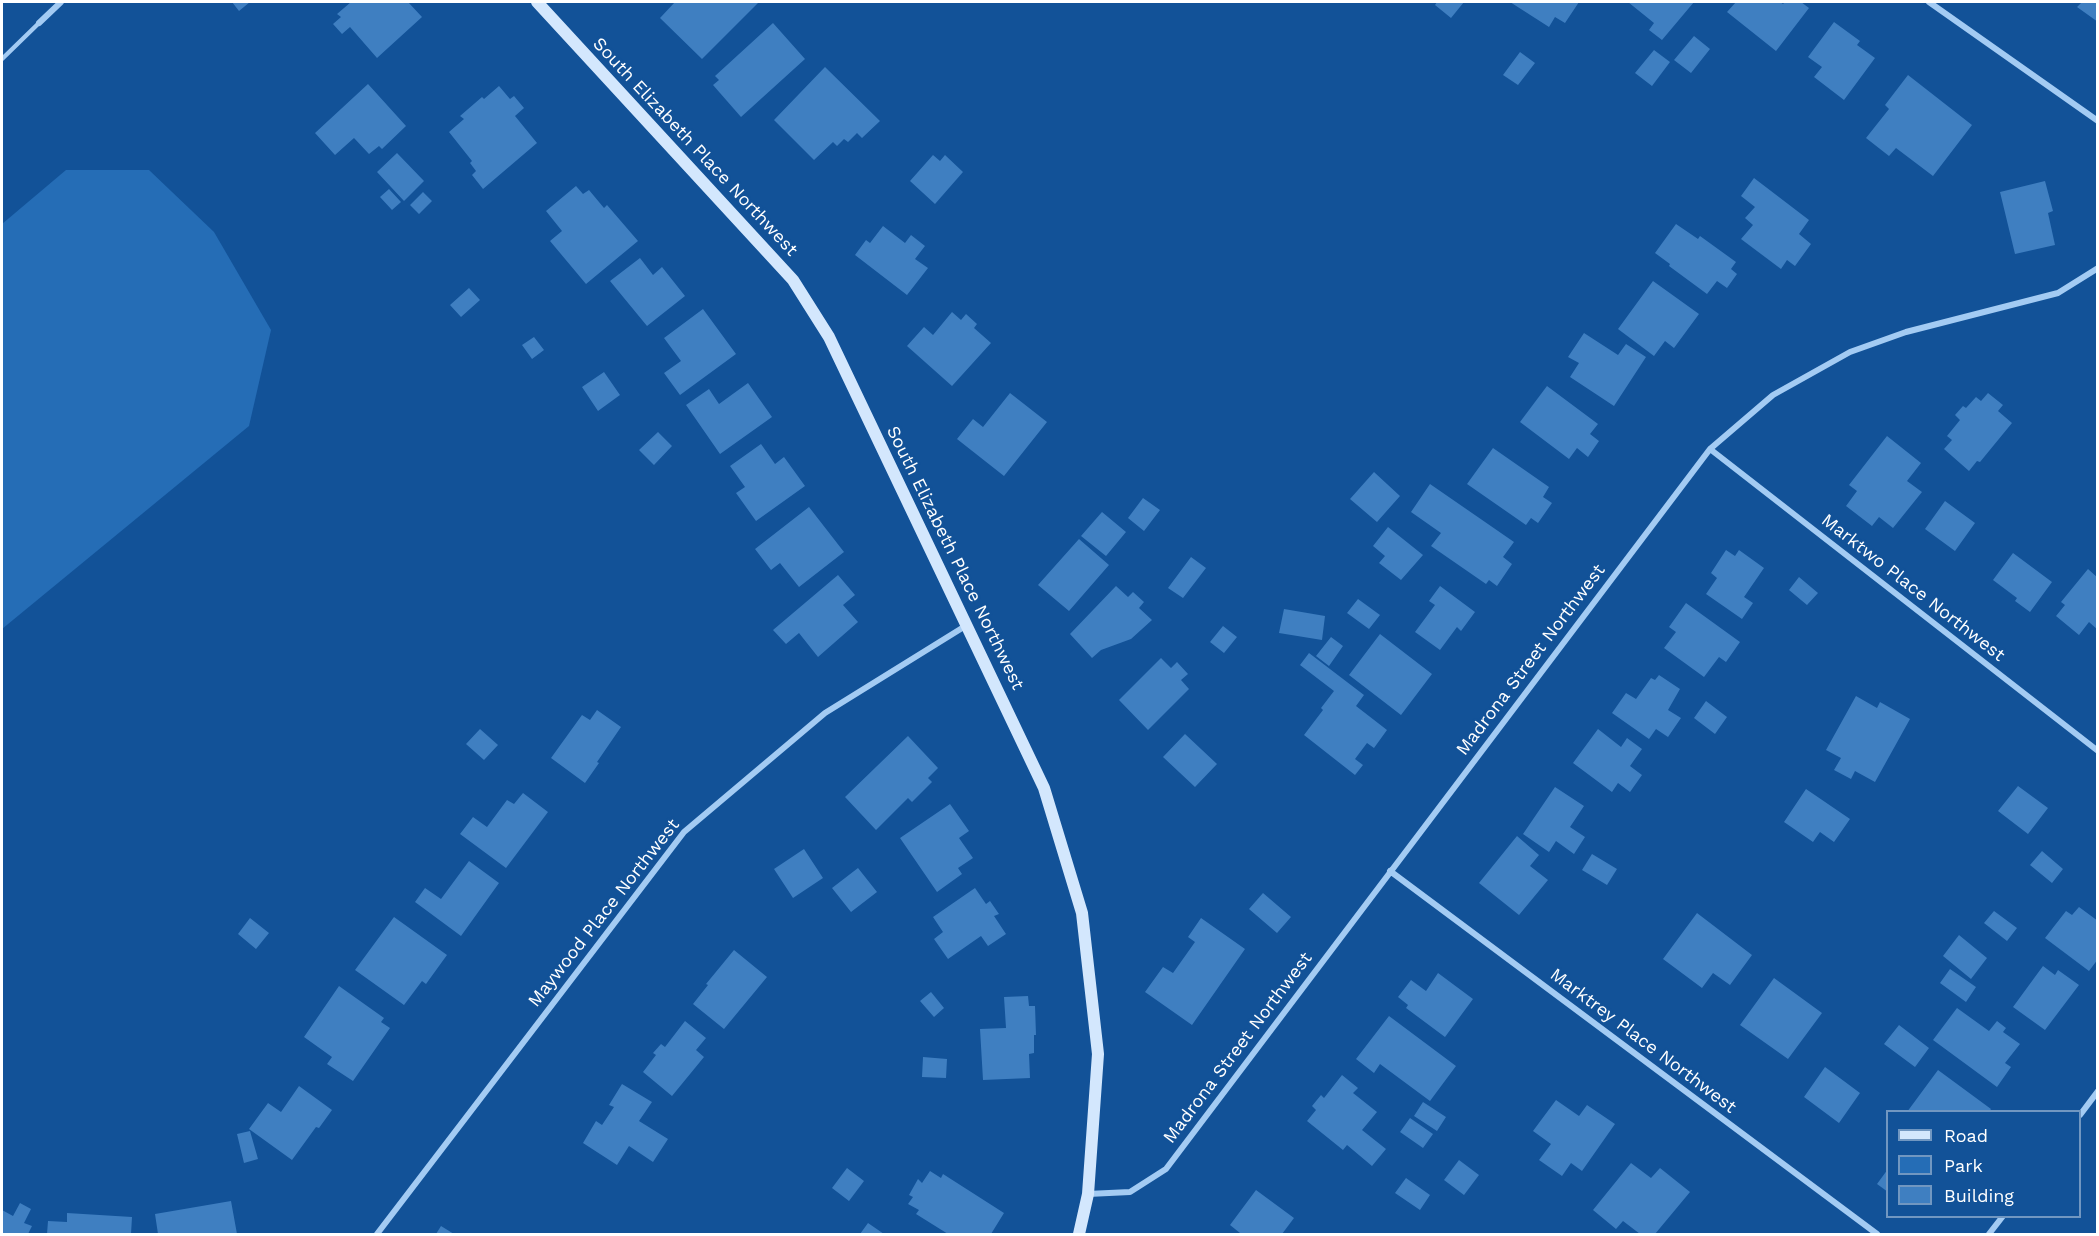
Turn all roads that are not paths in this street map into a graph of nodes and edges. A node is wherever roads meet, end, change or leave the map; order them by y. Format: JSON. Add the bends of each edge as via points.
{"nodes":[{"id":1,"x":62,"y":2,"type":"edge"},
{"id":2,"x":537,"y":2,"type":"edge"},
{"id":3,"x":1929,"y":2,"type":"edge"},
{"id":4,"x":39,"y":23,"type":"joint"},
{"id":5,"x":2,"y":59,"type":"edge"},
{"id":6,"x":2097,"y":121,"type":"edge"},
{"id":7,"x":2097,"y":268,"type":"edge"},
{"id":8,"x":1710,"y":450,"type":"junction"},
{"id":9,"x":967,"y":625,"type":"junction"},
{"id":10,"x":2097,"y":751,"type":"edge"},
{"id":11,"x":1390,"y":871,"type":"junction"},
{"id":12,"x":2097,"y":1091,"type":"edge"},
{"id":13,"x":2081,"y":1112,"type":"edge"},
{"id":14,"x":1088,"y":1194,"type":"junction"},
{"id":15,"x":2001,"y":1218,"type":"edge"},
{"id":16,"x":377,"y":1234,"type":"edge"},
{"id":17,"x":1079,"y":1234,"type":"edge"},
{"id":18,"x":1877,"y":1234,"type":"edge"},
{"id":19,"x":1989,"y":1234,"type":"edge"}],
"edges":[{"from":1,"to":4,"type":"street"},
{"from":2,"to":9,"type":"street","name":"South Elizabeth Place Northwest","via":[[793,280],[828,337]]},
{"from":3,"to":6,"type":"street"},
{"from":4,"to":5,"type":"lane"},
{"from":7,"to":8,"type":"street","name":"Madrona Street Northwest","via":[[2058,293],[1906,332],[1850,352],[1773,395]]},
{"from":8,"to":10,"type":"street","name":"Marktwo Place Northwest"},
{"from":8,"to":11,"type":"street","name":"Madrona Street Northwest"},
{"from":9,"to":14,"type":"street","name":"South Elizabeth Place Northwest","via":[[1044,788],[1082,913],[1098,1054]]},
{"from":9,"to":16,"type":"street","name":"Maywood Place Northwest","via":[[825,713],[684,832]]},
{"from":11,"to":14,"type":"street","name":"Madrona Street Northwest","via":[[1166,1169],[1130,1192]]},
{"from":11,"to":18,"type":"street","name":"Marktrey Place Northwest"},
{"from":12,"to":13,"type":"street"},
{"from":14,"to":17,"type":"street","name":"South Elizabeth Place Northwest"},
{"from":15,"to":19,"type":"street"}]}
